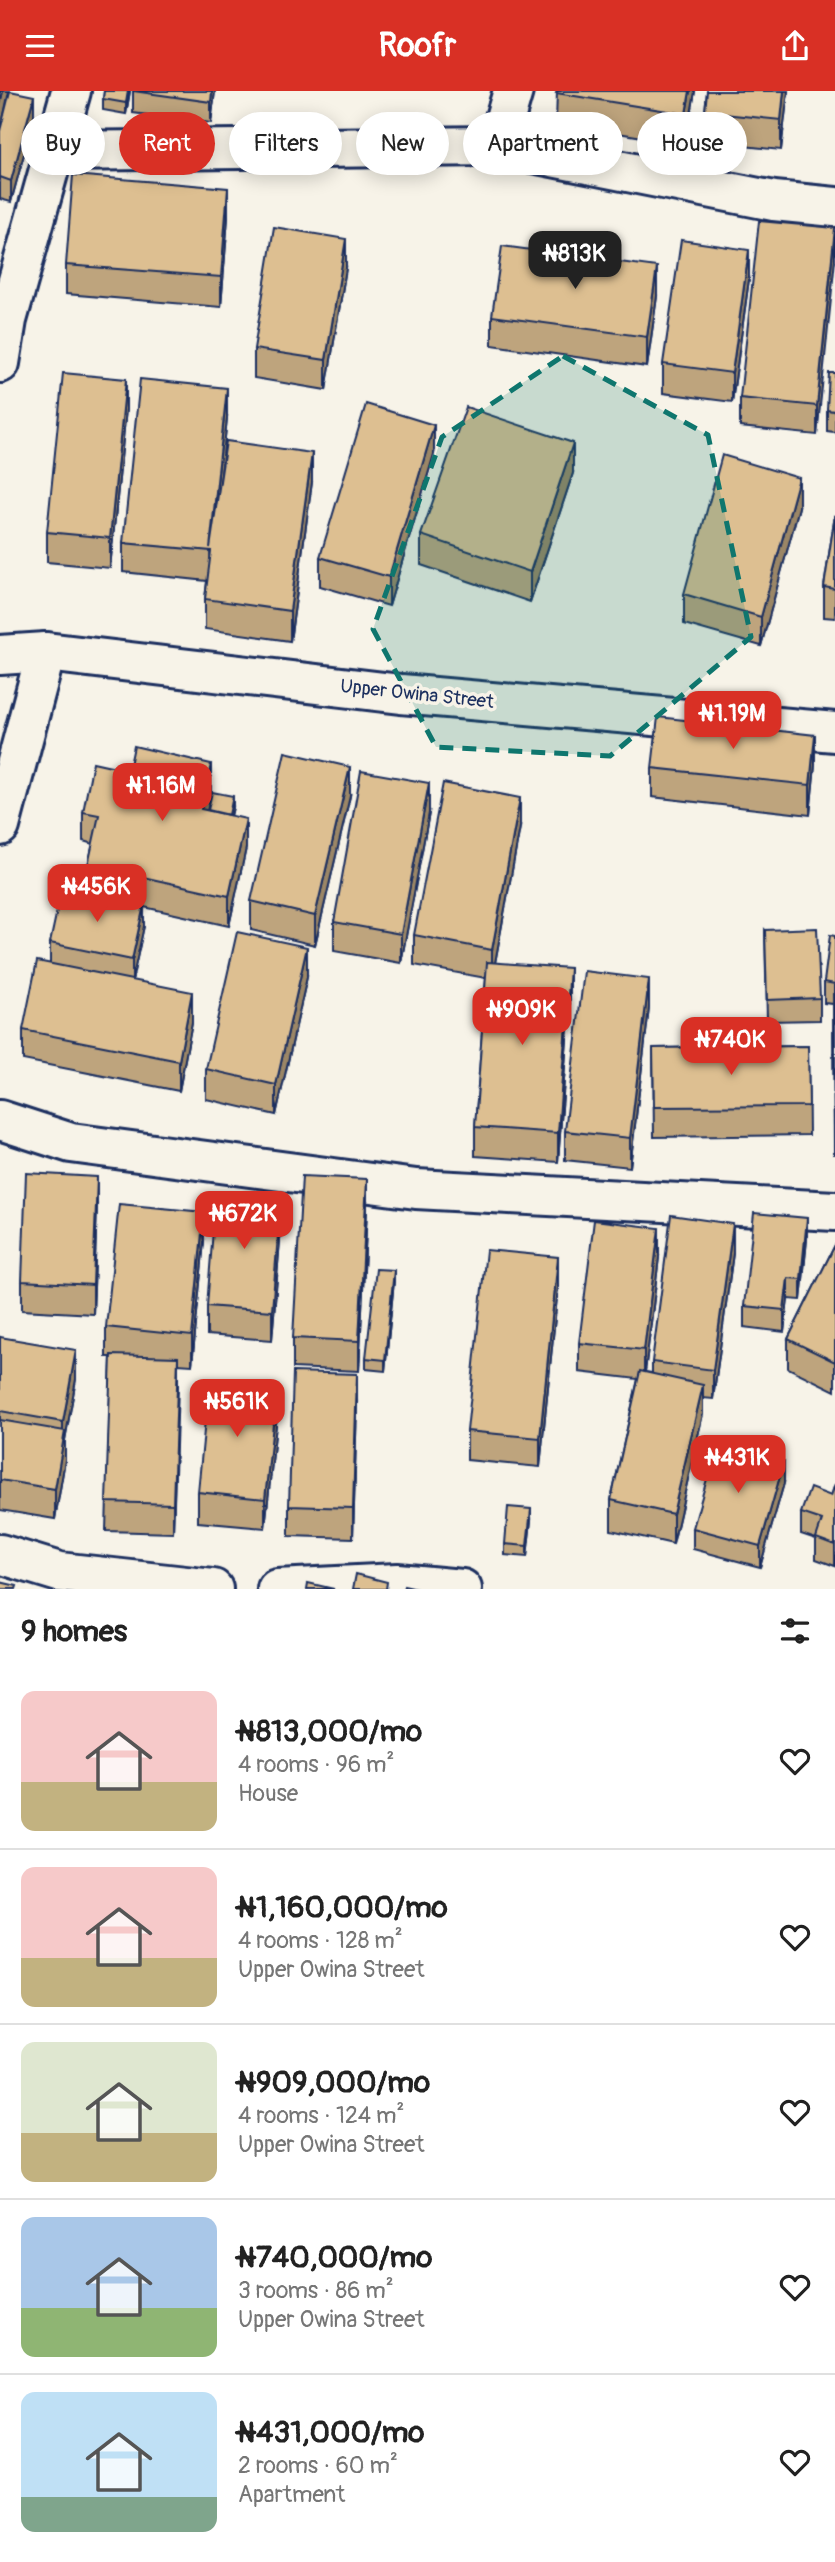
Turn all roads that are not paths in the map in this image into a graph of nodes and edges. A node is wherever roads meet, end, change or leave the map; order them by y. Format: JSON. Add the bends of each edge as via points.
{"nodes":[{"id":1,"x":71,"y":91,"type":"edge"},
{"id":2,"x":513,"y":91,"type":"edge"},
{"id":3,"x":65,"y":112,"type":"edge"},
{"id":4,"x":507,"y":112,"type":"edge"},
{"id":5,"x":463,"y":146,"type":"edge"},
{"id":6,"x":105,"y":150,"type":"edge"},
{"id":7,"x":623,"y":171,"type":"edge"},
{"id":8,"x":48,"y":175,"type":"edge"},
{"id":9,"x":835,"y":207,"type":"edge"},
{"id":10,"x":0,"y":363,"type":"edge"},
{"id":11,"x":46,"y":652,"type":"junction"},
{"id":12,"x":0,"y":655,"type":"edge"},
{"id":13,"x":835,"y":732,"type":"edge"},
{"id":14,"x":0,"y":826,"type":"edge"},
{"id":15,"x":0,"y":1119,"type":"edge"},
{"id":16,"x":835,"y":1210,"type":"edge"},
{"id":17,"x":0,"y":1554,"type":"edge"},
{"id":18,"x":213,"y":1589,"type":"edge"},
{"id":19,"x":277,"y":1589,"type":"edge"},
{"id":20,"x":462,"y":1589,"type":"edge"}],
"edges":[{"from":1,"to":3,"type":"street"},
{"from":2,"to":4,"type":"street"},
{"from":5,"to":6,"type":"street"},
{"from":7,"to":9,"type":"street","via":[[775,201]]},
{"from":8,"to":10,"type":"street","via":[[7,320]]},
{"from":11,"to":12,"type":"street","name":"Upper Owina Street"},
{"from":11,"to":13,"type":"street","name":"Upper Owina Street","via":[[401,694]]},
{"from":11,"to":14,"type":"street"},
{"from":15,"to":16,"type":"street","via":[[71,1143],[416,1189]]},
{"from":17,"to":18,"type":"street","via":[[59,1572]]},
{"from":19,"to":20,"type":"street","via":[[397,1583]]}]}
